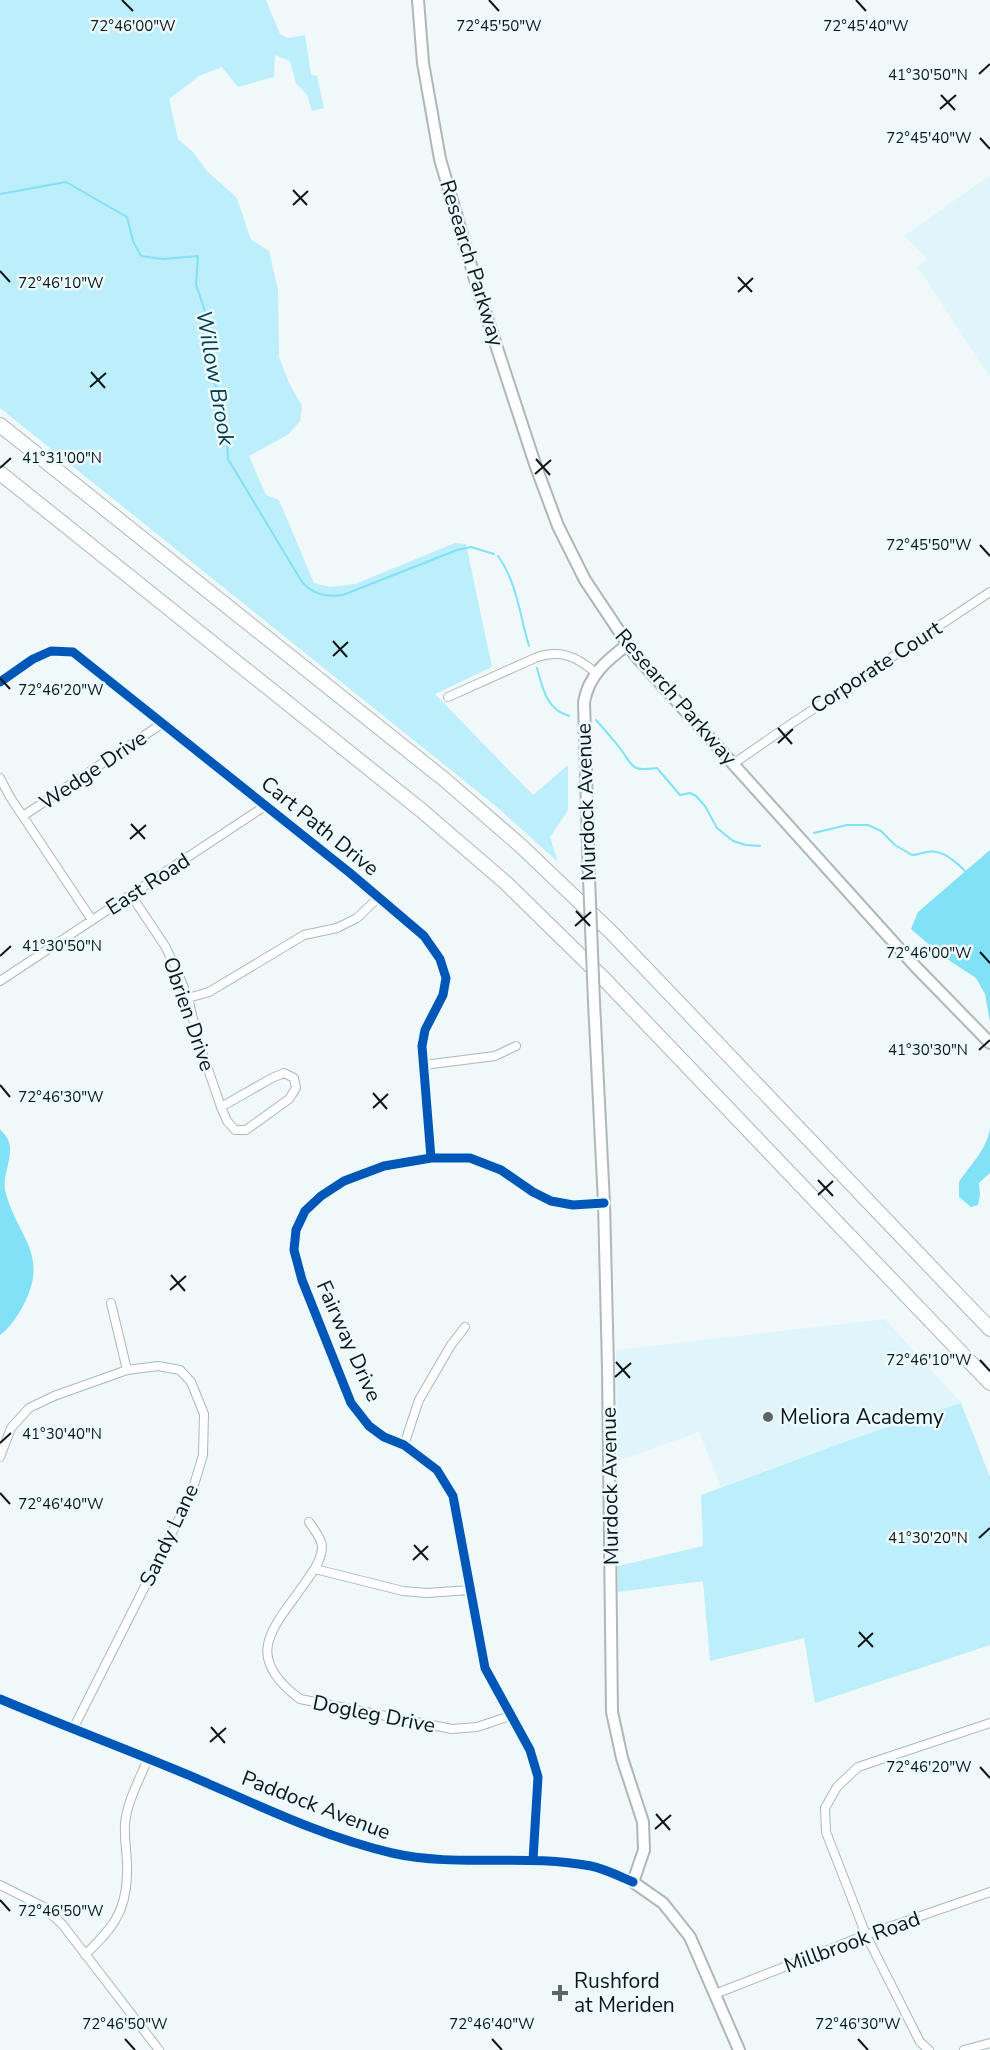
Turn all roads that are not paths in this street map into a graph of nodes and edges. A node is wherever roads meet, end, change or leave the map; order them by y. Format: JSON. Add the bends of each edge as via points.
{"nodes":[{"id":1,"x":418,"y":0,"type":"edge"},
{"id":2,"x":0,"y":425,"type":"edge"},
{"id":3,"x":0,"y":473,"type":"edge"},
{"id":4,"x":990,"y":592,"type":"edge"},
{"id":5,"x":627,"y":645,"type":"junction"},
{"id":6,"x":596,"y":673,"type":"junction"},
{"id":7,"x":0,"y":682,"type":"edge"},
{"id":8,"x":447,"y":697,"type":"dead end"},
{"id":9,"x":163,"y":723,"type":"junction"},
{"id":10,"x":734,"y":764,"type":"junction"},
{"id":11,"x":0,"y":778,"type":"edge"},
{"id":12,"x":265,"y":806,"type":"junction"},
{"id":13,"x":23,"y":816,"type":"junction"},
{"id":14,"x":131,"y":895,"type":"junction"},
{"id":15,"x":379,"y":897,"type":"junction"},
{"id":16,"x":92,"y":920,"type":"junction"},
{"id":17,"x":0,"y":981,"type":"edge"},
{"id":18,"x":188,"y":998,"type":"junction"},
{"id":19,"x":990,"y":1043,"type":"edge"},
{"id":20,"x":516,"y":1046,"type":"dead end"},
{"id":21,"x":424,"y":1065,"type":"junction"},
{"id":22,"x":222,"y":1107,"type":"junction"},
{"id":23,"x":431,"y":1158,"type":"junction"},
{"id":24,"x":604,"y":1203,"type":"junction"},
{"id":25,"x":111,"y":1303,"type":"dead end"},
{"id":26,"x":465,"y":1327,"type":"dead end"},
{"id":27,"x":990,"y":1329,"type":"edge"},
{"id":28,"x":128,"y":1370,"type":"junction"},
{"id":29,"x":990,"y":1383,"type":"edge"},
{"id":30,"x":404,"y":1445,"type":"junction"},
{"id":31,"x":0,"y":1457,"type":"edge"},
{"id":32,"x":309,"y":1522,"type":"dead end"},
{"id":33,"x":315,"y":1569,"type":"junction"},
{"id":34,"x":470,"y":1590,"type":"junction"},
{"id":35,"x":0,"y":1699,"type":"edge"},
{"id":36,"x":510,"y":1716,"type":"junction"},
{"id":37,"x":990,"y":1723,"type":"edge"},
{"id":38,"x":72,"y":1729,"type":"junction"},
{"id":39,"x":148,"y":1758,"type":"junction"},
{"id":40,"x":533,"y":1860,"type":"junction"},
{"id":41,"x":633,"y":1882,"type":"junction"},
{"id":42,"x":0,"y":1885,"type":"edge"},
{"id":43,"x":990,"y":1892,"type":"edge"},
{"id":44,"x":866,"y":1935,"type":"junction"},
{"id":45,"x":86,"y":1955,"type":"junction"},
{"id":46,"x":715,"y":1994,"type":"junction"},
{"id":47,"x":990,"y":2043,"type":"edge"},
{"id":48,"x":159,"y":2050,"type":"edge"},
{"id":49,"x":739,"y":2050,"type":"edge"},
{"id":50,"x":929,"y":2050,"type":"edge"},
{"id":51,"x":964,"y":2050,"type":"edge"}],
"edges":[{"from":1,"to":5,"type":"main road","name":"Research Parkway","via":[[423,63],[440,159],[479,293],[558,526],[585,580]]},
{"from":2,"to":27,"type":"highway","via":[[521,846],[611,932]]},
{"from":3,"to":29,"type":"highway","via":[[421,810],[506,883],[606,981]]},
{"from":4,"to":10,"type":"street","name":"Corporate Court"},
{"from":5,"to":6,"type":"main road","name":"Murdock Avenue"},
{"from":5,"to":10,"type":"main road","name":"Research Parkway"},
{"from":6,"to":8,"type":"street","via":[[572,656],[549,654]]},
{"from":6,"to":24,"type":"main road","name":"Murdock Avenue","bridge":true,"via":[[586,693],[583,714]]},
{"from":7,"to":9,"type":"street","name":"Cart Path Drive","via":[[51,651],[73,652]]},
{"from":9,"to":12,"type":"street","name":"Cart Path Drive"},
{"from":9,"to":13,"type":"street","name":"Wedge Drive"},
{"from":10,"to":19,"type":"main road","name":"Research Parkway","via":[[914,965]]},
{"from":11,"to":13,"type":"street"},
{"from":12,"to":14,"type":"street","name":"East Road"},
{"from":12,"to":15,"type":"street","name":"Cart Path Drive"},
{"from":13,"to":16,"type":"street"},
{"from":14,"to":16,"type":"street","name":"East Road"},
{"from":14,"to":18,"type":"street","name":"Obrien Drive","via":[[165,946]]},
{"from":15,"to":18,"type":"street","via":[[357,918],[337,928],[304,935],[209,992]]},
{"from":15,"to":21,"type":"street","name":"Cart Path Drive","via":[[424,936],[440,959],[446,978],[443,995],[425,1030]]},
{"from":16,"to":17,"type":"street","name":"East Road"},
{"from":18,"to":22,"type":"street","name":"Obrien Drive"},
{"from":20,"to":21,"type":"street","via":[[495,1056]]},
{"from":21,"to":23,"type":"street","name":"Cart Path Drive"},
{"from":22,"to":22,"type":"street","name":"Obrien Drive","via":[[235,1130],[246,1130],[289,1099],[296,1088],[294,1078],[284,1073]]},
{"from":23,"to":24,"type":"street","name":"Fairway Drive","via":[[470,1158],[501,1170],[551,1201],[573,1205]]},
{"from":23,"to":30,"type":"street","name":"Fairway Drive","via":[[384,1166],[344,1181],[321,1196],[305,1212],[296,1230],[294,1250],[351,1403],[369,1426]]},
{"from":24,"to":41,"type":"main road","name":"Murdock Avenue","via":[[612,1712],[643,1822],[644,1850]]},
{"from":25,"to":28,"type":"street"},
{"from":26,"to":30,"type":"street","via":[[419,1400]]},
{"from":28,"to":31,"type":"street","name":"Sandy Lane","via":[[29,1408],[11,1428]]},
{"from":28,"to":38,"type":"street","name":"Sandy Lane","via":[[158,1366],[180,1370],[191,1382],[204,1414],[202,1455],[191,1495]]},
{"from":30,"to":34,"type":"street","name":"Fairway Drive","via":[[437,1470],[453,1496]]},
{"from":32,"to":33,"type":"street","name":"Dogleg Drive","via":[[322,1547]]},
{"from":33,"to":34,"type":"street","via":[[403,1591]]},
{"from":33,"to":36,"type":"street","name":"Dogleg Drive","via":[[272,1630],[267,1649],[271,1668],[282,1686],[300,1699],[452,1729],[477,1727]]},
{"from":34,"to":36,"type":"street","name":"Fairway Drive","via":[[485,1668]]},
{"from":35,"to":38,"type":"street","name":"Paddock Avenue"},
{"from":36,"to":40,"type":"street","name":"Fairway Drive","via":[[530,1750],[538,1777]]},
{"from":37,"to":44,"type":"street","via":[[858,1767],[837,1787],[825,1808],[826,1832]]},
{"from":38,"to":39,"type":"street","name":"Paddock Avenue"},
{"from":39,"to":40,"type":"street","name":"Paddock Avenue","via":[[301,1823],[384,1851],[440,1859]]},
{"from":39,"to":45,"type":"street","via":[[125,1822],[127,1874],[120,1914]]},
{"from":40,"to":41,"type":"street","name":"Paddock Avenue","via":[[591,1866]]},
{"from":41,"to":46,"type":"main road","via":[[663,1903],[690,1937]]},
{"from":42,"to":45,"type":"street","via":[[42,1906]]},
{"from":43,"to":44,"type":"street","name":"Millbrook Road"},
{"from":44,"to":46,"type":"street","name":"Millbrook Road"},
{"from":44,"to":50,"type":"street","via":[[920,2042]]},
{"from":45,"to":48,"type":"street"},
{"from":46,"to":49,"type":"main road"},
{"from":47,"to":51,"type":"street"}]}
